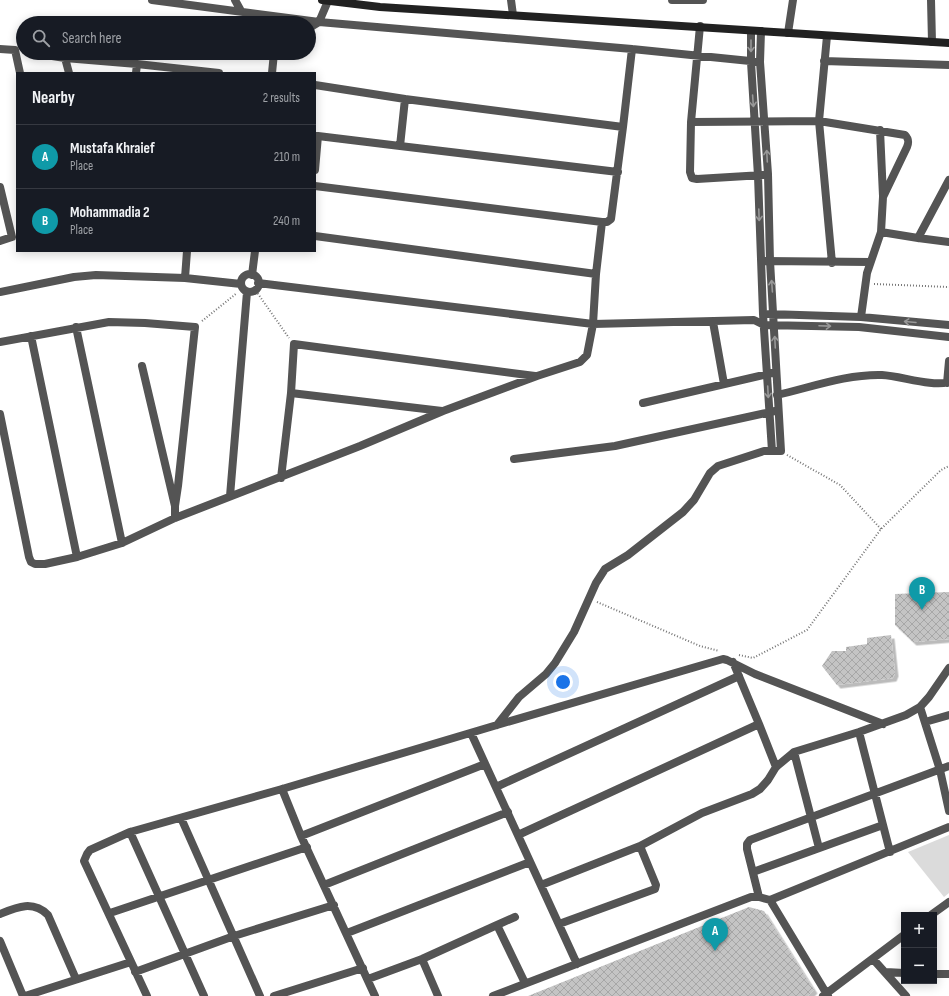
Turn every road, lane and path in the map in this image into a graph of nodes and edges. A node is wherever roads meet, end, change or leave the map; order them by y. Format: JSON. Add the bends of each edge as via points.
{"nodes":[{"id":1,"x":152,"y":0,"type":"edge"},
{"id":2,"x":235,"y":0,"type":"edge"},
{"id":3,"x":511,"y":0,"type":"edge"},
{"id":4,"x":672,"y":0,"type":"edge"},
{"id":5,"x":703,"y":0,"type":"edge"},
{"id":6,"x":793,"y":0,"type":"edge"},
{"id":7,"x":931,"y":0,"type":"edge"},
{"id":8,"x":325,"y":1,"type":"edge"},
{"id":9,"x":241,"y":11,"type":"junction"},
{"id":10,"x":513,"y":15,"type":"junction"},
{"id":11,"x":246,"y":16,"type":"edge"},
{"id":12,"x":276,"y":16,"type":"edge"},
{"id":13,"x":316,"y":22,"type":"edge"},
{"id":14,"x":319,"y":22,"type":"junction"},
{"id":15,"x":316,"y":24,"type":"edge"},
{"id":16,"x":700,"y":26,"type":"junction"},
{"id":17,"x":751,"y":31,"type":"junction"},
{"id":18,"x":761,"y":31,"type":"junction"},
{"id":19,"x":788,"y":33,"type":"junction"},
{"id":20,"x":827,"y":36,"type":"junction"},
{"id":21,"x":932,"y":42,"type":"junction"},
{"id":22,"x":949,"y":43,"type":"edge"},
{"id":23,"x":0,"y":49,"type":"edge"},
{"id":24,"x":632,"y":49,"type":"junction"},
{"id":25,"x":16,"y":51,"type":"edge"},
{"id":26,"x":696,"y":56,"type":"junction"},
{"id":27,"x":19,"y":60,"type":"edge"},
{"id":28,"x":66,"y":60,"type":"edge"},
{"id":29,"x":90,"y":60,"type":"edge"},
{"id":30,"x":273,"y":60,"type":"edge"},
{"id":31,"x":751,"y":62,"type":"junction"},
{"id":32,"x":760,"y":62,"type":"junction"},
{"id":33,"x":824,"y":62,"type":"junction"},
{"id":34,"x":137,"y":64,"type":"junction"},
{"id":35,"x":949,"y":65,"type":"edge"},
{"id":36,"x":20,"y":72,"type":"edge"},
{"id":37,"x":69,"y":72,"type":"edge"},
{"id":38,"x":136,"y":72,"type":"edge"},
{"id":39,"x":210,"y":72,"type":"edge"},
{"id":40,"x":272,"y":72,"type":"edge"},
{"id":41,"x":316,"y":85,"type":"edge"},
{"id":42,"x":405,"y":99,"type":"junction"},
{"id":43,"x":765,"y":120,"type":"junction"},
{"id":44,"x":819,"y":120,"type":"junction"},
{"id":45,"x":754,"y":121,"type":"junction"},
{"id":46,"x":691,"y":122,"type":"junction"},
{"id":47,"x":623,"y":126,"type":"junction"},
{"id":48,"x":880,"y":130,"type":"junction"},
{"id":49,"x":317,"y":136,"type":"edge"},
{"id":50,"x":400,"y":146,"type":"junction"},
{"id":51,"x":316,"y":153,"type":"edge"},
{"id":52,"x":618,"y":172,"type":"junction"},
{"id":53,"x":768,"y":174,"type":"junction"},
{"id":54,"x":758,"y":176,"type":"junction"},
{"id":55,"x":949,"y":180,"type":"edge"},
{"id":56,"x":316,"y":186,"type":"edge"},
{"id":57,"x":0,"y":187,"type":"edge"},
{"id":58,"x":947,"y":189,"type":"edge"},
{"id":59,"x":883,"y":197,"type":"junction"},
{"id":60,"x":602,"y":222,"type":"junction"},
{"id":61,"x":881,"y":232,"type":"junction"},
{"id":62,"x":316,"y":236,"type":"edge"},
{"id":63,"x":14,"y":237,"type":"edge"},
{"id":64,"x":918,"y":238,"type":"junction"},
{"id":65,"x":0,"y":241,"type":"edge"},
{"id":66,"x":949,"y":242,"type":"edge"},
{"id":67,"x":187,"y":252,"type":"edge"},
{"id":68,"x":255,"y":252,"type":"edge"},
{"id":69,"x":760,"y":261,"type":"junction"},
{"id":70,"x":770,"y":261,"type":"junction"},
{"id":71,"x":870,"y":262,"type":"junction"},
{"id":72,"x":832,"y":263,"type":"junction"},
{"id":73,"x":596,"y":274,"type":"junction"},
{"id":74,"x":252,"y":275,"type":"junction"},
{"id":75,"x":185,"y":278,"type":"junction"},
{"id":76,"x":865,"y":284,"type":"junction"},
{"id":77,"x":949,"y":287,"type":"edge"},
{"id":78,"x":249,"y":288,"type":"junction"},
{"id":79,"x":0,"y":292,"type":"edge"},
{"id":80,"x":763,"y":314,"type":"junction"},
{"id":81,"x":774,"y":314,"type":"junction"},
{"id":82,"x":861,"y":317,"type":"junction"},
{"id":83,"x":754,"y":320,"type":"junction"},
{"id":84,"x":713,"y":322,"type":"junction"},
{"id":85,"x":593,"y":324,"type":"junction"},
{"id":86,"x":764,"y":325,"type":"junction"},
{"id":87,"x":774,"y":325,"type":"junction"},
{"id":88,"x":949,"y":325,"type":"edge"},
{"id":89,"x":76,"y":327,"type":"junction"},
{"id":90,"x":195,"y":327,"type":"junction"},
{"id":91,"x":31,"y":336,"type":"junction"},
{"id":92,"x":949,"y":337,"type":"edge"},
{"id":93,"x":0,"y":342,"type":"edge"},
{"id":94,"x":294,"y":344,"type":"junction"},
{"id":95,"x":949,"y":361,"type":"edge"},
{"id":96,"x":142,"y":366,"type":"dead end"},
{"id":97,"x":776,"y":372,"type":"junction"},
{"id":98,"x":767,"y":374,"type":"junction"},
{"id":99,"x":537,"y":376,"type":"junction"},
{"id":100,"x":948,"y":383,"type":"edge"},
{"id":101,"x":724,"y":384,"type":"junction"},
{"id":102,"x":292,"y":393,"type":"junction"},
{"id":103,"x":777,"y":395,"type":"junction"},
{"id":104,"x":643,"y":403,"type":"dead end"},
{"id":105,"x":778,"y":410,"type":"junction"},
{"id":106,"x":443,"y":411,"type":"junction"},
{"id":107,"x":769,"y":411,"type":"junction"},
{"id":108,"x":0,"y":414,"type":"edge"},
{"id":109,"x":776,"y":451,"type":"junction"},
{"id":110,"x":514,"y":459,"type":"dead end"},
{"id":111,"x":949,"y":466,"type":"edge"},
{"id":112,"x":281,"y":478,"type":"junction"},
{"id":113,"x":230,"y":496,"type":"junction"},
{"id":114,"x":175,"y":506,"type":"junction"},
{"id":115,"x":175,"y":518,"type":"junction"},
{"id":116,"x":881,"y":529,"type":"junction"},
{"id":117,"x":122,"y":542,"type":"junction"},
{"id":118,"x":77,"y":557,"type":"junction"},
{"id":119,"x":588,"y":598,"type":"junction"},
{"id":120,"x":722,"y":651,"type":"dead end"},
{"id":121,"x":735,"y":659,"type":"junction"},
{"id":122,"x":949,"y":668,"type":"edge"},
{"id":123,"x":739,"y":676,"type":"junction"},
{"id":124,"x":920,"y":707,"type":"junction"},
{"id":125,"x":949,"y":715,"type":"edge"},
{"id":126,"x":925,"y":722,"type":"junction"},
{"id":127,"x":759,"y":724,"type":"junction"},
{"id":128,"x":883,"y":724,"type":"junction"},
{"id":129,"x":497,"y":725,"type":"junction"},
{"id":130,"x":859,"y":732,"type":"junction"},
{"id":131,"x":471,"y":734,"type":"junction"},
{"id":132,"x":794,"y":752,"type":"junction"},
{"id":133,"x":485,"y":764,"type":"junction"},
{"id":134,"x":949,"y":766,"type":"edge"},
{"id":135,"x":776,"y":767,"type":"junction"},
{"id":136,"x":940,"y":770,"type":"junction"},
{"id":137,"x":496,"y":787,"type":"junction"},
{"id":138,"x":282,"y":789,"type":"junction"},
{"id":139,"x":876,"y":795,"type":"junction"},
{"id":140,"x":949,"y":811,"type":"edge"},
{"id":141,"x":508,"y":812,"type":"junction"},
{"id":142,"x":810,"y":817,"type":"junction"},
{"id":143,"x":180,"y":818,"type":"junction"},
{"id":144,"x":883,"y":825,"type":"junction"},
{"id":145,"x":949,"y":827,"type":"edge"},
{"id":146,"x":130,"y":832,"type":"junction"},
{"id":147,"x":518,"y":835,"type":"junction"},
{"id":148,"x":301,"y":836,"type":"junction"},
{"id":149,"x":640,"y":846,"type":"junction"},
{"id":150,"x":307,"y":847,"type":"junction"},
{"id":151,"x":819,"y":848,"type":"junction"},
{"id":152,"x":890,"y":852,"type":"junction"},
{"id":153,"x":530,"y":862,"type":"junction"},
{"id":154,"x":753,"y":872,"type":"junction"},
{"id":155,"x":209,"y":880,"type":"junction"},
{"id":156,"x":324,"y":885,"type":"junction"},
{"id":157,"x":541,"y":885,"type":"junction"},
{"id":158,"x":160,"y":896,"type":"junction"},
{"id":159,"x":759,"y":897,"type":"junction"},
{"id":160,"x":770,"y":900,"type":"junction"},
{"id":161,"x":949,"y":902,"type":"edge"},
{"id":162,"x":334,"y":905,"type":"junction"},
{"id":163,"x":935,"y":912,"type":"edge"},
{"id":164,"x":110,"y":913,"type":"junction"},
{"id":165,"x":0,"y":914,"type":"edge"},
{"id":166,"x":515,"y":917,"type":"dead end"},
{"id":167,"x":559,"y":924,"type":"junction"},
{"id":168,"x":498,"y":925,"type":"junction"},
{"id":169,"x":347,"y":933,"type":"junction"},
{"id":170,"x":234,"y":936,"type":"junction"},
{"id":171,"x":901,"y":937,"type":"edge"},
{"id":172,"x":0,"y":941,"type":"edge"},
{"id":173,"x":186,"y":954,"type":"junction"},
{"id":174,"x":873,"y":958,"type":"junction"},
{"id":175,"x":422,"y":959,"type":"junction"},
{"id":176,"x":131,"y":962,"type":"junction"},
{"id":177,"x":577,"y":964,"type":"junction"},
{"id":178,"x":363,"y":968,"type":"junction"},
{"id":179,"x":135,"y":972,"type":"junction"},
{"id":180,"x":886,"y":972,"type":"junction"},
{"id":181,"x":901,"y":973,"type":"edge"},
{"id":182,"x":937,"y":974,"type":"edge"},
{"id":183,"x":949,"y":974,"type":"edge"},
{"id":184,"x":76,"y":979,"type":"junction"},
{"id":185,"x":368,"y":979,"type":"junction"},
{"id":186,"x":525,"y":984,"type":"junction"},
{"id":187,"x":826,"y":995,"type":"edge"},
{"id":188,"x":24,"y":996,"type":"edge"},
{"id":189,"x":147,"y":996,"type":"edge"},
{"id":190,"x":204,"y":996,"type":"edge"},
{"id":191,"x":260,"y":996,"type":"edge"},
{"id":192,"x":274,"y":996,"type":"edge"},
{"id":193,"x":375,"y":996,"type":"edge"},
{"id":194,"x":438,"y":996,"type":"edge"},
{"id":195,"x":493,"y":996,"type":"edge"},
{"id":196,"x":906,"y":996,"type":"edge"}],
"edges":[{"from":1,"to":9,"type":"street"},
{"from":2,"to":9,"type":"street"},
{"from":3,"to":10,"type":"street"},
{"from":4,"to":5,"type":"street"},
{"from":6,"to":19,"type":"street"},
{"from":7,"to":21,"type":"street"},
{"from":8,"to":10,"type":"street"},
{"from":8,"to":14,"type":"street"},
{"from":9,"to":11,"type":"street"},
{"from":9,"to":12,"type":"street"},
{"from":10,"to":16,"type":"street"},
{"from":13,"to":14,"type":"street"},
{"from":14,"to":15,"type":"street"},
{"from":14,"to":24,"type":"street"},
{"from":16,"to":17,"type":"street"},
{"from":16,"to":26,"type":"street"},
{"from":17,"to":18,"type":"street"},
{"from":17,"to":31,"type":"street","one_way":true},
{"from":18,"to":19,"type":"street"},
{"from":18,"to":32,"type":"street"},
{"from":19,"to":20,"type":"street"},
{"from":20,"to":21,"type":"street"},
{"from":20,"to":33,"type":"street"},
{"from":21,"to":22,"type":"street"},
{"from":23,"to":25,"type":"street"},
{"from":24,"to":26,"type":"street"},
{"from":24,"to":47,"type":"street"},
{"from":26,"to":31,"type":"street"},
{"from":26,"to":46,"type":"street"},
{"from":27,"to":36,"type":"street"},
{"from":28,"to":37,"type":"street"},
{"from":29,"to":34,"type":"street"},
{"from":30,"to":40,"type":"street"},
{"from":31,"to":32,"type":"street"},
{"from":31,"to":45,"type":"street","one_way":true},
{"from":32,"to":43,"type":"street"},
{"from":33,"to":35,"type":"street"},
{"from":33,"to":44,"type":"street"},
{"from":34,"to":38,"type":"street"},
{"from":34,"to":39,"type":"street"},
{"from":41,"to":42,"type":"street"},
{"from":42,"to":47,"type":"street"},
{"from":42,"to":50,"type":"street"},
{"from":43,"to":44,"type":"street"},
{"from":43,"to":45,"type":"street"},
{"from":53,"to":43,"type":"street","one_way":true},
{"from":44,"to":48,"type":"street"},
{"from":44,"to":72,"type":"street"},
{"from":45,"to":46,"type":"street"},
{"from":45,"to":54,"type":"street"},
{"from":46,"to":54,"type":"street","via":[[692,178]]},
{"from":47,"to":52,"type":"street"},
{"from":48,"to":59,"type":"street"},
{"from":48,"to":59,"type":"street","via":[[905,135],[908,140]]},
{"from":49,"to":50,"type":"street"},
{"from":49,"to":51,"type":"street"},
{"from":50,"to":52,"type":"street"},
{"from":52,"to":60,"type":"street","via":[[611,219]]},
{"from":53,"to":54,"type":"street"},
{"from":53,"to":70,"type":"street"},
{"from":54,"to":69,"type":"street","one_way":true},
{"from":55,"to":58,"type":"street"},
{"from":56,"to":60,"type":"street"},
{"from":57,"to":63,"type":"street"},
{"from":58,"to":64,"type":"street"},
{"from":59,"to":61,"type":"street"},
{"from":60,"to":73,"type":"street"},
{"from":61,"to":64,"type":"street"},
{"from":61,"to":71,"type":"street"},
{"from":62,"to":73,"type":"street"},
{"from":63,"to":65,"type":"street"},
{"from":64,"to":66,"type":"street"},
{"from":67,"to":75,"type":"street"},
{"from":68,"to":74,"type":"street"},
{"from":69,"to":70,"type":"street"},
{"from":69,"to":80,"type":"street"},
{"from":70,"to":72,"type":"street"},
{"from":81,"to":70,"type":"street","one_way":true},
{"from":71,"to":72,"type":"street"},
{"from":71,"to":76,"type":"street"},
{"from":73,"to":85,"type":"street"},
{"from":74,"to":78,"type":"street","via":[[257,278]]},
{"from":74,"to":78,"type":"street","via":[[244,277]]},
{"from":75,"to":78,"type":"street"},
{"from":75,"to":79,"type":"street","via":[[74,277]]},
{"from":76,"to":77,"type":"path"},
{"from":76,"to":82,"type":"street"},
{"from":78,"to":85,"type":"street"},
{"from":78,"to":90,"type":"path"},
{"from":78,"to":94,"type":"path"},
{"from":78,"to":113,"type":"street"},
{"from":80,"to":81,"type":"street"},
{"from":80,"to":83,"type":"street"},
{"from":80,"to":86,"type":"street"},
{"from":81,"to":82,"type":"street"},
{"from":81,"to":87,"type":"street"},
{"from":88,"to":82,"type":"street","one_way":true},
{"from":83,"to":84,"type":"street"},
{"from":83,"to":86,"type":"street"},
{"from":84,"to":85,"type":"street"},
{"from":84,"to":101,"type":"street"},
{"from":85,"to":99,"type":"street","via":[[587,355],[580,362]]},
{"from":86,"to":87,"type":"street"},
{"from":86,"to":98,"type":"street"},
{"from":87,"to":92,"type":"street","one_way":true,"via":[[859,327]]},
{"from":97,"to":87,"type":"street","one_way":true},
{"from":89,"to":90,"type":"street","via":[[109,322]]},
{"from":89,"to":91,"type":"street"},
{"from":89,"to":117,"type":"street"},
{"from":90,"to":114,"type":"street"},
{"from":91,"to":93,"type":"street"},
{"from":91,"to":118,"type":"street"},
{"from":94,"to":99,"type":"street"},
{"from":94,"to":102,"type":"street"},
{"from":95,"to":100,"type":"street"},
{"from":96,"to":114,"type":"street"},
{"from":97,"to":98,"type":"street"},
{"from":97,"to":103,"type":"street"},
{"from":98,"to":101,"type":"street"},
{"from":98,"to":107,"type":"street","one_way":true},
{"from":99,"to":106,"type":"street"},
{"from":100,"to":103,"type":"street","via":[[860,376]]},
{"from":101,"to":104,"type":"street"},
{"from":102,"to":106,"type":"street"},
{"from":102,"to":112,"type":"street"},
{"from":103,"to":105,"type":"street"},
{"from":105,"to":107,"type":"street"},
{"from":105,"to":109,"type":"street"},
{"from":106,"to":112,"type":"street"},
{"from":107,"to":109,"type":"street"},
{"from":107,"to":110,"type":"street","via":[[615,446]]},
{"from":108,"to":118,"type":"street","via":[[31,562],[39,565]]},
{"from":109,"to":116,"type":"path","via":[[840,485]]},
{"from":109,"to":119,"type":"street","via":[[764,451],[718,466],[710,473],[694,500],[683,512],[628,555],[605,569]]},
{"from":111,"to":116,"type":"path","via":[[941,470]]},
{"from":112,"to":113,"type":"street"},
{"from":113,"to":115,"type":"street"},
{"from":114,"to":115,"type":"street"},
{"from":115,"to":117,"type":"street"},
{"from":116,"to":121,"type":"path","via":[[807,630],[752,658]]},
{"from":117,"to":118,"type":"street"},
{"from":119,"to":120,"type":"path","via":[[700,646]]},
{"from":119,"to":129,"type":"street","via":[[574,632],[555,663],[519,697]]},
{"from":121,"to":123,"type":"street"},
{"from":121,"to":128,"type":"street","via":[[742,668]]},
{"from":121,"to":129,"type":"street","via":[[723,659]]},
{"from":122,"to":124,"type":"street"},
{"from":123,"to":127,"type":"street"},
{"from":123,"to":137,"type":"street"},
{"from":124,"to":126,"type":"street"},
{"from":124,"to":128,"type":"street"},
{"from":125,"to":126,"type":"street"},
{"from":126,"to":136,"type":"street"},
{"from":127,"to":135,"type":"street"},
{"from":127,"to":147,"type":"street"},
{"from":128,"to":130,"type":"street"},
{"from":129,"to":131,"type":"street"},
{"from":130,"to":132,"type":"street"},
{"from":130,"to":139,"type":"street"},
{"from":131,"to":133,"type":"street"},
{"from":131,"to":138,"type":"street"},
{"from":132,"to":135,"type":"street"},
{"from":132,"to":142,"type":"street"},
{"from":133,"to":137,"type":"street"},
{"from":133,"to":148,"type":"street"},
{"from":134,"to":136,"type":"street"},
{"from":135,"to":149,"type":"street","via":[[756,792],[702,813]]},
{"from":136,"to":139,"type":"street"},
{"from":136,"to":140,"type":"street"},
{"from":137,"to":141,"type":"street"},
{"from":138,"to":143,"type":"street"},
{"from":138,"to":148,"type":"street"},
{"from":139,"to":142,"type":"street"},
{"from":139,"to":144,"type":"street"},
{"from":141,"to":147,"type":"street"},
{"from":141,"to":156,"type":"street"},
{"from":142,"to":151,"type":"street"},
{"from":142,"to":154,"type":"street","via":[[750,840],[747,849]]},
{"from":143,"to":146,"type":"street"},
{"from":143,"to":155,"type":"street"},
{"from":144,"to":151,"type":"street"},
{"from":144,"to":152,"type":"street"},
{"from":145,"to":152,"type":"street"},
{"from":146,"to":158,"type":"street"},
{"from":146,"to":164,"type":"street","via":[[90,850],[84,861]]},
{"from":147,"to":153,"type":"street"},
{"from":148,"to":150,"type":"street"},
{"from":149,"to":157,"type":"street"},
{"from":149,"to":167,"type":"street","via":[[656,885],[655,889]]},
{"from":150,"to":155,"type":"street"},
{"from":150,"to":156,"type":"street"},
{"from":151,"to":154,"type":"street"},
{"from":152,"to":160,"type":"street"},
{"from":153,"to":157,"type":"street"},
{"from":153,"to":169,"type":"street"},
{"from":154,"to":159,"type":"street"},
{"from":155,"to":158,"type":"street"},
{"from":155,"to":170,"type":"street"},
{"from":156,"to":162,"type":"street"},
{"from":157,"to":167,"type":"street"},
{"from":158,"to":164,"type":"street"},
{"from":158,"to":173,"type":"street"},
{"from":159,"to":160,"type":"street"},
{"from":159,"to":177,"type":"street","via":[[751,897]]},
{"from":160,"to":187,"type":"street"},
{"from":161,"to":163,"type":"street"},
{"from":162,"to":169,"type":"street"},
{"from":162,"to":170,"type":"street"},
{"from":164,"to":176,"type":"street"},
{"from":165,"to":184,"type":"street","via":[[22,906],[34,906],[48,914]]},
{"from":166,"to":168,"type":"street"},
{"from":167,"to":177,"type":"street"},
{"from":168,"to":175,"type":"street"},
{"from":168,"to":186,"type":"street"},
{"from":169,"to":178,"type":"street"},
{"from":170,"to":173,"type":"street"},
{"from":170,"to":191,"type":"street"},
{"from":171,"to":174,"type":"street"},
{"from":172,"to":188,"type":"street"},
{"from":173,"to":179,"type":"street"},
{"from":173,"to":190,"type":"street"},
{"from":174,"to":180,"type":"street"},
{"from":174,"to":187,"type":"street"},
{"from":175,"to":185,"type":"street"},
{"from":175,"to":194,"type":"street"},
{"from":176,"to":179,"type":"street"},
{"from":176,"to":184,"type":"street"},
{"from":177,"to":186,"type":"street"},
{"from":178,"to":185,"type":"street"},
{"from":178,"to":192,"type":"street"},
{"from":179,"to":189,"type":"street"},
{"from":180,"to":181,"type":"street"},
{"from":180,"to":196,"type":"street"},
{"from":182,"to":183,"type":"street"},
{"from":184,"to":188,"type":"street"},
{"from":185,"to":193,"type":"street"},
{"from":186,"to":195,"type":"street"}]}
